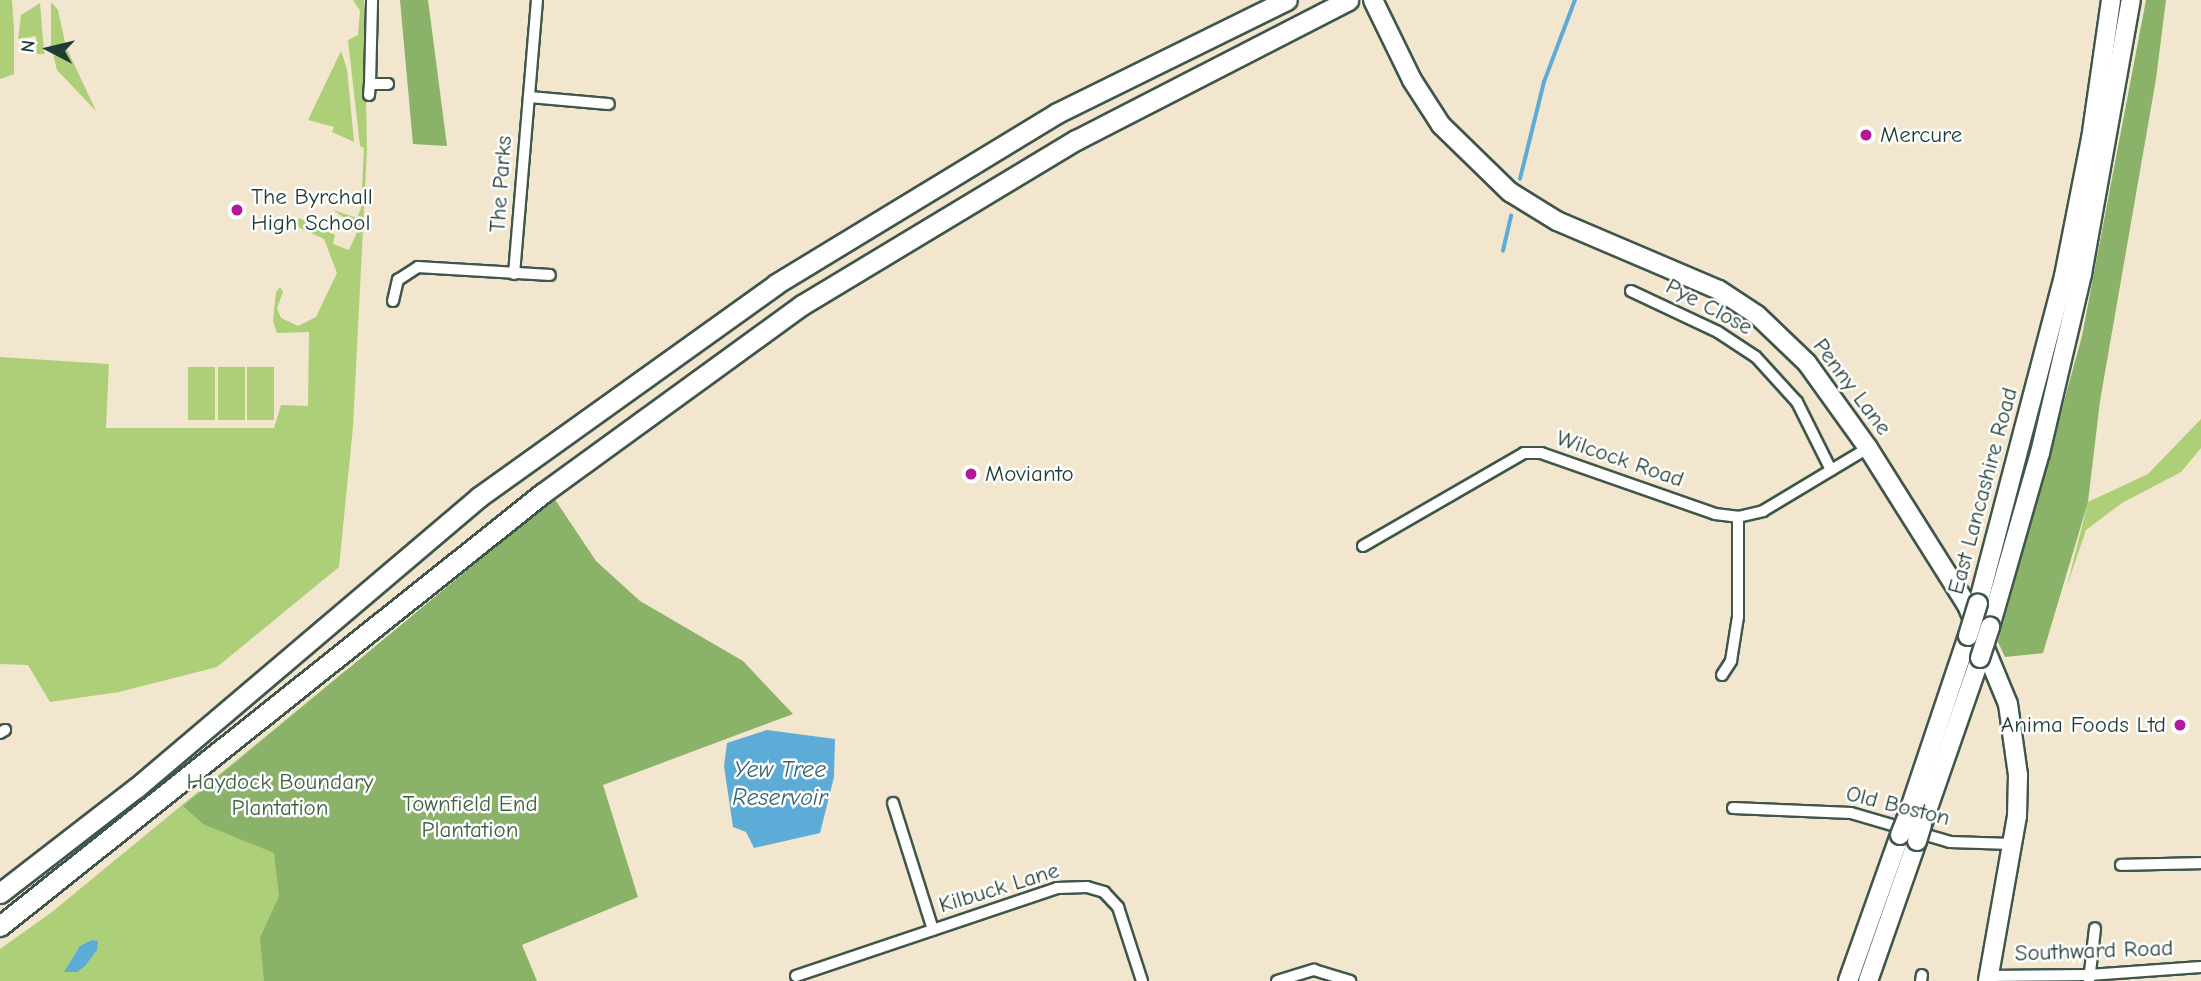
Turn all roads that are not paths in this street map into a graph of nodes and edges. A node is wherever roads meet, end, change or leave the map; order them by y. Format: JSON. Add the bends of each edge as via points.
{"nodes":[{"id":1,"x":372,"y":0,"type":"edge"},
{"id":2,"x":537,"y":0,"type":"edge"},
{"id":3,"x":1287,"y":0,"type":"edge"},
{"id":4,"x":1348,"y":0,"type":"edge"},
{"id":5,"x":1373,"y":0,"type":"edge"},
{"id":6,"x":2111,"y":0,"type":"edge"},
{"id":7,"x":2131,"y":0,"type":"edge"},
{"id":8,"x":388,"y":84,"type":"dead end"},
{"id":9,"x":529,"y":97,"type":"junction"},
{"id":10,"x":609,"y":104,"type":"dead end"},
{"id":11,"x":514,"y":274,"type":"junction"},
{"id":12,"x":550,"y":275,"type":"dead end"},
{"id":13,"x":1650,"y":284,"type":"dead end"},
{"id":14,"x":1631,"y":291,"type":"dead end"},
{"id":15,"x":1645,"y":297,"type":"junction"},
{"id":16,"x":393,"y":301,"type":"dead end"},
{"id":17,"x":1868,"y":448,"type":"junction"},
{"id":18,"x":1831,"y":470,"type":"junction"},
{"id":19,"x":1738,"y":517,"type":"junction"},
{"id":20,"x":1363,"y":546,"type":"dead end"},
{"id":21,"x":1722,"y":675,"type":"dead end"},
{"id":22,"x":893,"y":803,"type":"dead end"},
{"id":23,"x":1734,"y":807,"type":"dead end"},
{"id":24,"x":1911,"y":830,"type":"junction"},
{"id":25,"x":2012,"y":844,"type":"junction"},
{"id":26,"x":2201,"y":863,"type":"edge"},
{"id":27,"x":2120,"y":865,"type":"dead end"},
{"id":28,"x":0,"y":893,"type":"edge"},
{"id":29,"x":0,"y":926,"type":"edge"},
{"id":30,"x":2095,"y":928,"type":"dead end"},
{"id":31,"x":933,"y":930,"type":"junction"},
{"id":32,"x":2201,"y":967,"type":"edge"},
{"id":33,"x":2179,"y":968,"type":"junction"},
{"id":34,"x":796,"y":976,"type":"dead end"},
{"id":35,"x":1988,"y":978,"type":"edge"},
{"id":36,"x":2089,"y":978,"type":"edge"},
{"id":37,"x":1142,"y":981,"type":"edge"},
{"id":38,"x":1277,"y":981,"type":"edge"},
{"id":39,"x":1350,"y":981,"type":"edge"},
{"id":40,"x":1848,"y":981,"type":"edge"},
{"id":41,"x":1868,"y":981,"type":"edge"},
{"id":42,"x":2179,"y":981,"type":"edge"}],
"edges":[{"from":1,"to":8,"type":"street","via":[[369,90]]},
{"from":2,"to":9,"type":"street","name":"The Parks"},
{"from":3,"to":28,"type":"highway","via":[[1057,113],[776,284],[479,497],[136,788]]},
{"from":4,"to":29,"type":"highway","via":[[1076,140],[802,305],[543,493]]},
{"from":5,"to":17,"type":"main road","name":"Penny Lane","via":[[1412,80],[1441,125],[1472,160],[1510,192],[1557,221],[1719,290],[1756,315],[1807,363]]},
{"from":6,"to":24,"type":"main road","name":"East Lancashire Road","bridge":true,"via":[[2091,139],[2064,276],[1978,604]]},
{"from":7,"to":24,"type":"main road","name":"East Lancashire Road","bridge":true,"via":[[2082,274],[2040,453],[1980,658]]},
{"from":9,"to":10,"type":"street"},
{"from":9,"to":11,"type":"street","name":"The Parks"},
{"from":11,"to":12,"type":"street"},
{"from":11,"to":16,"type":"street","via":[[418,267],[398,281]]},
{"from":13,"to":15,"type":"street"},
{"from":14,"to":15,"type":"street","name":"Pye Close"},
{"from":15,"to":18,"type":"street","name":"Pye Close","via":[[1718,332],[1756,357],[1797,402]]},
{"from":17,"to":18,"type":"street","name":"Wilcock Road"},
{"from":17,"to":25,"type":"main road","name":"Penny Lane","via":[[1967,605],[1996,666],[2008,704],[2018,775]]},
{"from":18,"to":19,"type":"street","name":"Wilcock Road","via":[[1763,511]]},
{"from":19,"to":20,"type":"street","name":"Wilcock Road","via":[[1715,514],[1541,453],[1524,453]]},
{"from":19,"to":21,"type":"street","via":[[1738,617],[1731,661]]},
{"from":22,"to":31,"type":"street","name":"Kilbuck Lane"},
{"from":23,"to":25,"type":"street","name":"Old Boston","via":[[1851,813],[1950,842]]},
{"from":24,"to":40,"type":"main road","name":"East Lancashire Road"},
{"from":24,"to":41,"type":"main road","name":"East Lancashire Road"},
{"from":25,"to":35,"type":"main road","name":"Penny Lane"},
{"from":26,"to":27,"type":"street"},
{"from":30,"to":36,"type":"street"},
{"from":31,"to":34,"type":"street","name":"Kilbuck Lane"},
{"from":31,"to":37,"type":"street","name":"Kilbuck Lane","via":[[1057,888],[1087,887],[1104,892],[1118,907]]},
{"from":32,"to":33,"type":"street","name":"Southward Road"},
{"from":33,"to":36,"type":"street","name":"Southward Road"},
{"from":33,"to":42,"type":"street"},
{"from":35,"to":36,"type":"street","name":"Southward Road"},
{"from":38,"to":39,"type":"street","via":[[1314,970]]}]}
